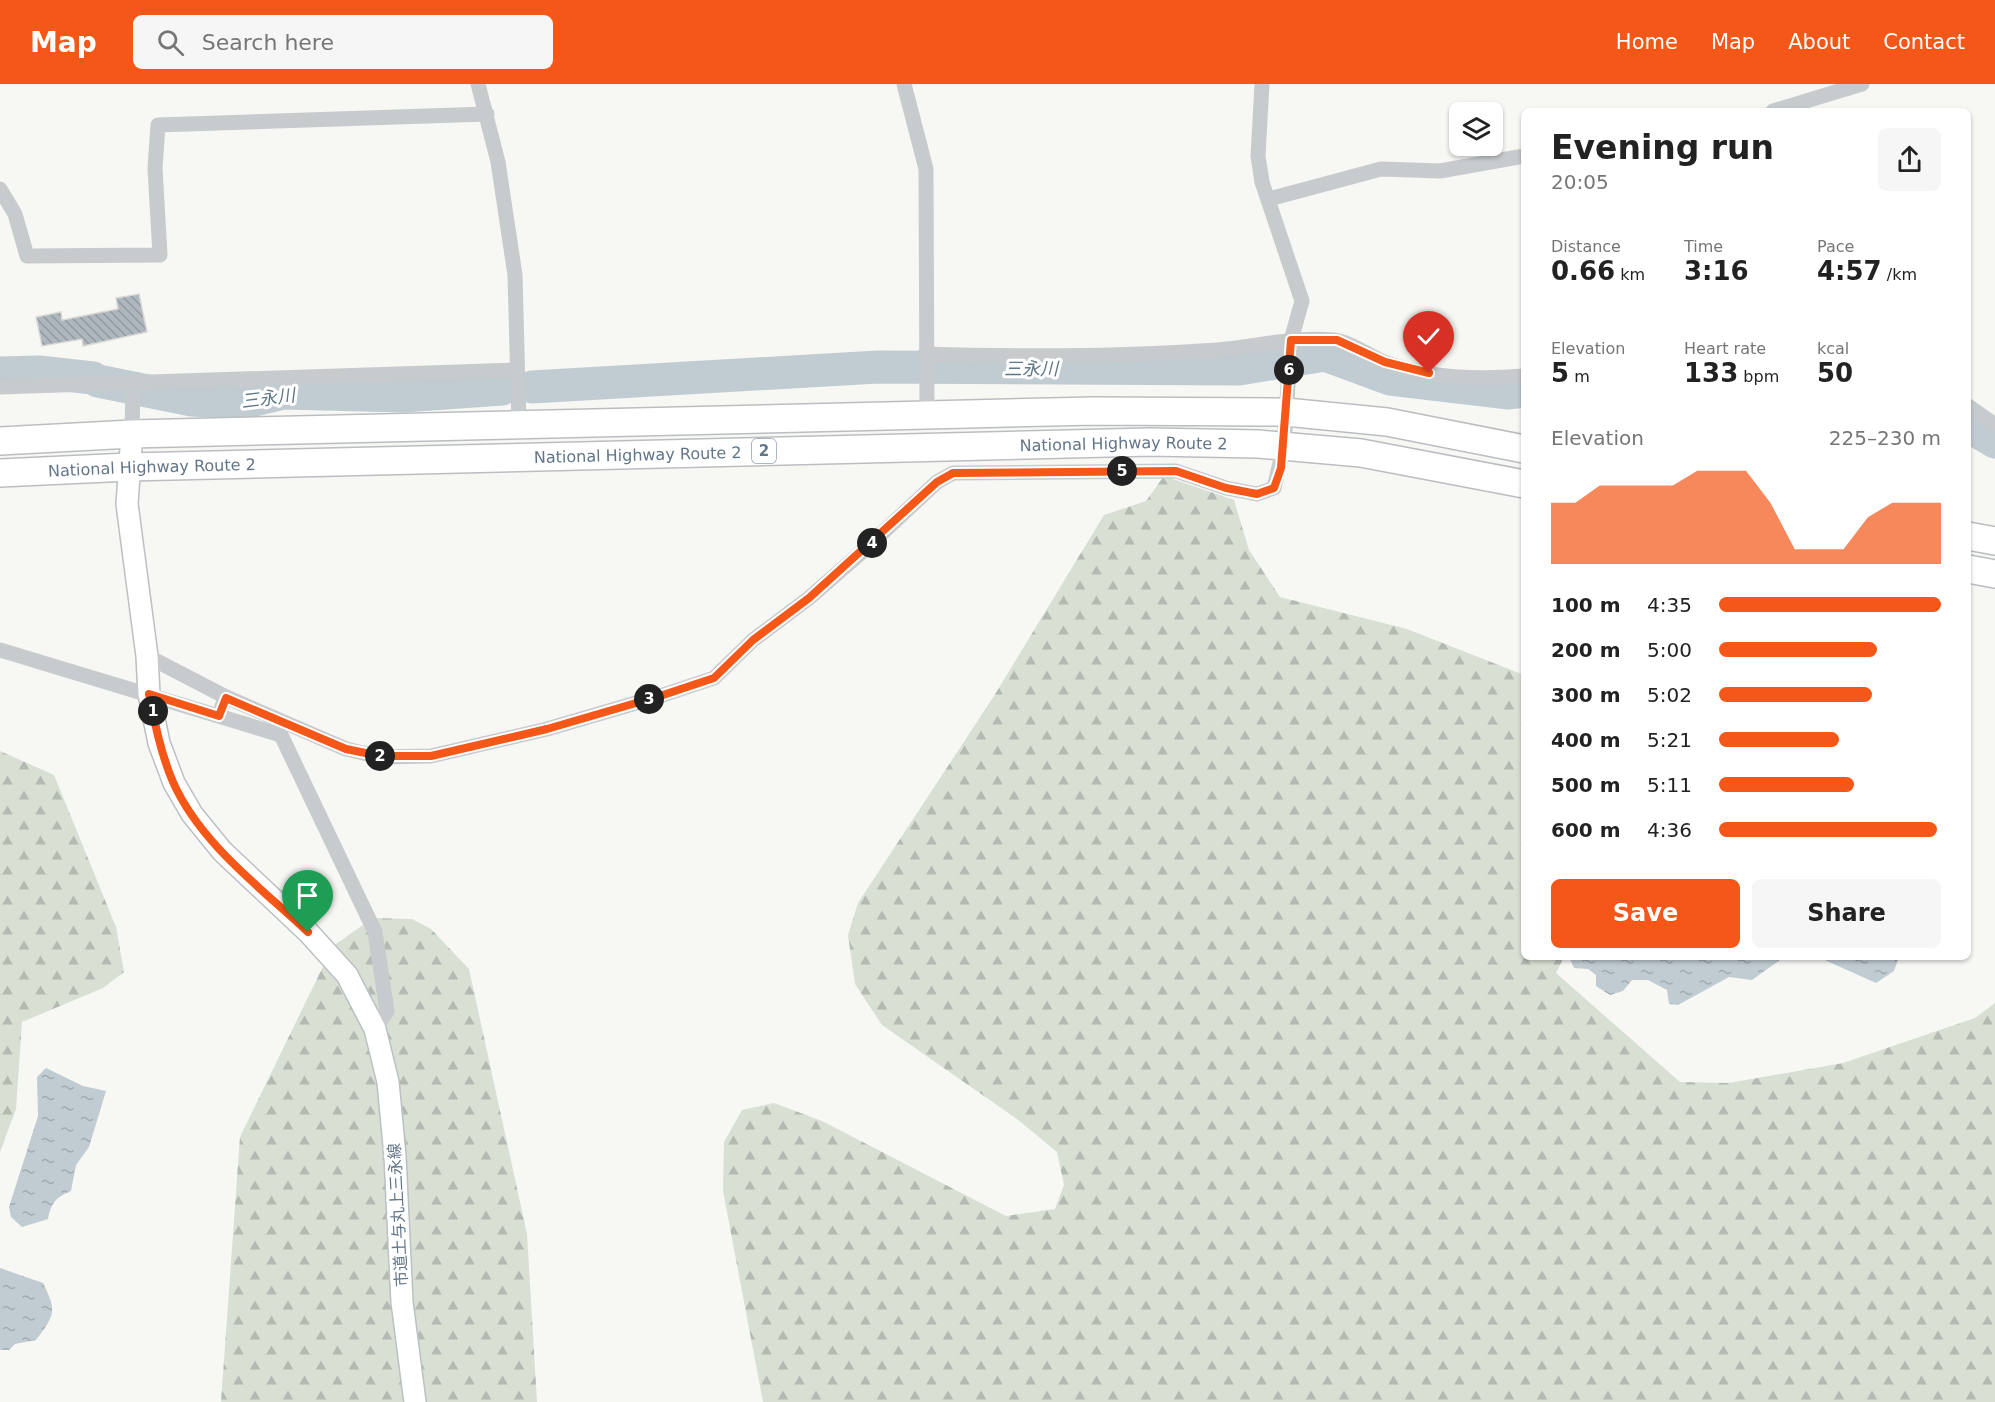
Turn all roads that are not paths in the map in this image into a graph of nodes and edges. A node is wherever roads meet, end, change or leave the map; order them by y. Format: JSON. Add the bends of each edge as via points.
{"nodes":[{"id":1,"x":478,"y":84,"type":"edge"},
{"id":2,"x":904,"y":84,"type":"edge"},
{"id":3,"x":1262,"y":84,"type":"edge"},
{"id":4,"x":1862,"y":84,"type":"edge"},
{"id":5,"x":1783,"y":108,"type":"edge"},
{"id":6,"x":487,"y":114,"type":"junction"},
{"id":7,"x":1521,"y":157,"type":"edge"},
{"id":8,"x":0,"y":189,"type":"edge"},
{"id":9,"x":1269,"y":199,"type":"junction"},
{"id":10,"x":1290,"y":344,"type":"junction"},
{"id":11,"x":925,"y":358,"type":"junction"},
{"id":12,"x":516,"y":370,"type":"junction"},
{"id":13,"x":1521,"y":376,"type":"edge"},
{"id":14,"x":133,"y":382,"type":"junction"},
{"id":15,"x":0,"y":387,"type":"edge"},
{"id":16,"x":1287,"y":401,"type":"junction"},
{"id":17,"x":926,"y":404,"type":"junction"},
{"id":18,"x":1971,"y":407,"type":"edge"},
{"id":19,"x":1995,"y":425,"type":"edge"},
{"id":20,"x":519,"y":426,"type":"junction"},
{"id":21,"x":132,"y":434,"type":"junction"},
{"id":22,"x":0,"y":441,"type":"edge"},
{"id":23,"x":1284,"y":446,"type":"junction"},
{"id":24,"x":1521,"y":448,"type":"edge"},
{"id":25,"x":129,"y":467,"type":"junction"},
{"id":26,"x":0,"y":473,"type":"edge"},
{"id":27,"x":1521,"y":483,"type":"edge"},
{"id":28,"x":1971,"y":537,"type":"edge"},
{"id":29,"x":1995,"y":541,"type":"edge"},
{"id":30,"x":1971,"y":569,"type":"edge"},
{"id":31,"x":1995,"y":574,"type":"edge"},
{"id":32,"x":0,"y":650,"type":"edge"},
{"id":33,"x":147,"y":656,"type":"junction"},
{"id":34,"x":149,"y":694,"type":"junction"},
{"id":35,"x":226,"y":698,"type":"junction"},
{"id":36,"x":219,"y":716,"type":"junction"},
{"id":37,"x":375,"y":1029,"type":"junction"},
{"id":38,"x":415,"y":1402,"type":"edge"}],
"edges":[{"from":1,"to":6,"type":"street"},
{"from":2,"to":11,"type":"street","via":[[926,169]]},
{"from":3,"to":9,"type":"street","via":[[1258,156]]},
{"from":4,"to":5,"type":"street"},
{"from":6,"to":8,"type":"street","via":[[158,125],[155,168],[160,255],[27,256],[15,214]]},
{"from":6,"to":12,"type":"street","via":[[515,275]]},
{"from":7,"to":9,"type":"street","via":[[1440,171],[1381,169]]},
{"from":9,"to":10,"type":"street","via":[[1302,301]]},
{"from":10,"to":11,"type":"street","via":[[1217,350]]},
{"from":10,"to":13,"type":"street","via":[[1337,340],[1385,362],[1429,373],[1473,378]]},
{"from":10,"to":16,"type":"street"},
{"from":11,"to":17,"type":"street"},
{"from":12,"to":14,"type":"street"},
{"from":12,"to":20,"type":"street"},
{"from":14,"to":15,"type":"street"},
{"from":14,"to":21,"type":"street"},
{"from":16,"to":17,"type":"highway","name":"National Highway Route 2","number":"2","via":[[1094,411]]},
{"from":16,"to":23,"type":"street"},
{"from":16,"to":24,"type":"highway","name":"National Highway Route 2","number":"2"},
{"from":17,"to":20,"type":"highway","name":"National Highway Route 2","number":"2"},
{"from":18,"to":19,"type":"street"},
{"from":20,"to":21,"type":"highway","name":"National Highway Route 2","number":"2"},
{"from":21,"to":22,"type":"highway","name":"National Highway Route 2","number":"2"},
{"from":21,"to":25,"type":"street","name":"市道土与丸上三永線"},
{"from":23,"to":25,"type":"highway","name":"National Highway Route 2","number":"2","via":[[1150,442]]},
{"from":23,"to":27,"type":"highway","name":"National Highway Route 2","number":"2","via":[[1361,453]]},
{"from":23,"to":35,"type":"street","via":[[1274,488],[1257,494],[1176,471],[953,473],[937,482],[714,678],[525,734],[431,756],[380,756],[346,749]]},
{"from":25,"to":26,"type":"highway","name":"National Highway Route 2","number":"2"},
{"from":25,"to":33,"type":"street","name":"市道土与丸上三永線","via":[[127,504]]},
{"from":28,"to":29,"type":"highway"},
{"from":30,"to":31,"type":"highway"},
{"from":32,"to":34,"type":"street"},
{"from":33,"to":34,"type":"street","name":"市道土与丸上三永線"},
{"from":33,"to":35,"type":"street"},
{"from":34,"to":36,"type":"street"},
{"from":34,"to":37,"type":"street","name":"市道土与丸上三永線","via":[[159,743],[174,783],[192,814],[222,851],[308,932],[347,975]]},
{"from":35,"to":36,"type":"street"},
{"from":36,"to":37,"type":"street","via":[[281,735],[375,932],[387,1011]]},
{"from":37,"to":38,"type":"street","name":"市道土与丸上三永線","via":[[388,1082],[402,1302]]}]}
